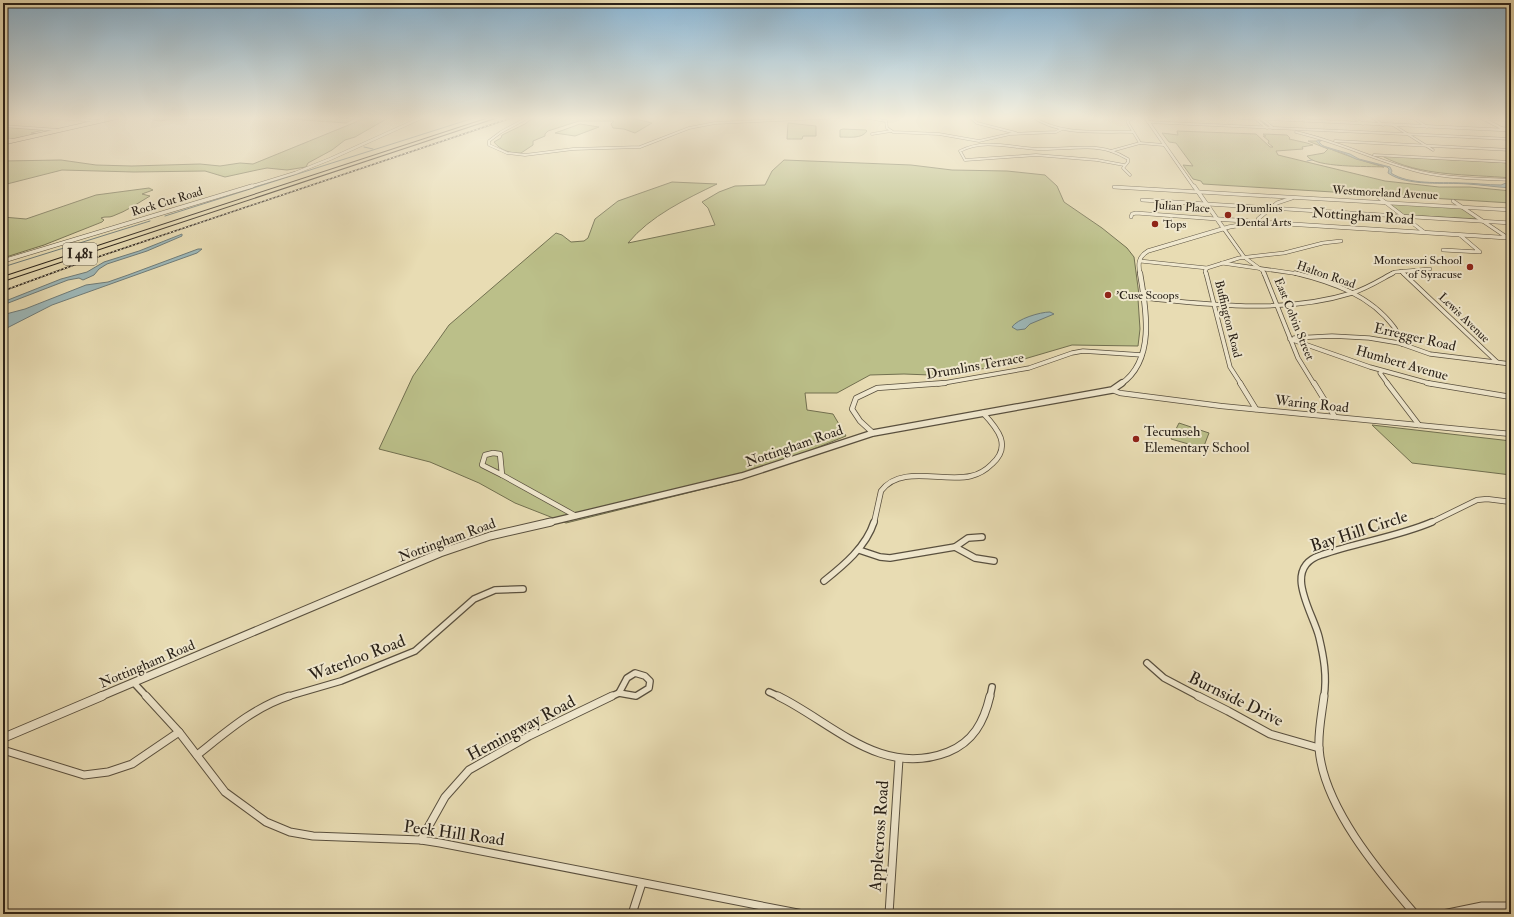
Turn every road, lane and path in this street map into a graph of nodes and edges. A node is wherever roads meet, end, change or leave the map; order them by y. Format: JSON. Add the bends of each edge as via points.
{"nodes":[{"id":1,"x":328,"y":160,"type":"edge"},
{"id":2,"x":356,"y":160,"type":"edge"},
{"id":3,"x":367,"y":160,"type":"edge"},
{"id":4,"x":1095,"y":160,"type":"edge"},
{"id":5,"x":1128,"y":160,"type":"edge"},
{"id":6,"x":1175,"y":160,"type":"edge"},
{"id":7,"x":1382,"y":160,"type":"edge"},
{"id":8,"x":1468,"y":160,"type":"edge"},
{"id":9,"x":1511,"y":162,"type":"edge"},
{"id":10,"x":1124,"y":165,"type":"junction"},
{"id":11,"x":1130,"y":175,"type":"dead end"},
{"id":12,"x":1511,"y":180,"type":"edge"},
{"id":13,"x":1114,"y":187,"type":"dead end"},
{"id":14,"x":1197,"y":191,"type":"junction"},
{"id":15,"x":1377,"y":196,"type":"dead end"},
{"id":16,"x":1295,"y":197,"type":"junction"},
{"id":17,"x":1142,"y":200,"type":"dead end"},
{"id":18,"x":1453,"y":200,"type":"dead end"},
{"id":19,"x":1386,"y":202,"type":"junction"},
{"id":20,"x":1206,"y":204,"type":"junction"},
{"id":21,"x":1462,"y":207,"type":"junction"},
{"id":22,"x":1271,"y":208,"type":"junction"},
{"id":23,"x":1511,"y":210,"type":"edge"},
{"id":24,"x":1404,"y":216,"type":"junction"},
{"id":25,"x":1131,"y":217,"type":"dead end"},
{"id":26,"x":1217,"y":218,"type":"junction"},
{"id":27,"x":1484,"y":221,"type":"junction"},
{"id":28,"x":1258,"y":222,"type":"junction"},
{"id":29,"x":1511,"y":223,"type":"edge"},
{"id":30,"x":1224,"y":229,"type":"junction"},
{"id":31,"x":1424,"y":232,"type":"junction"},
{"id":32,"x":1460,"y":235,"type":"junction"},
{"id":33,"x":1510,"y":239,"type":"edge"},
{"id":34,"x":1341,"y":241,"type":"dead end"},
{"id":35,"x":1443,"y":250,"type":"dead end"},
{"id":36,"x":1244,"y":257,"type":"junction"},
{"id":37,"x":3,"y":261,"type":"edge"},
{"id":38,"x":1140,"y":261,"type":"junction"},
{"id":39,"x":1222,"y":263,"type":"junction"},
{"id":40,"x":1258,"y":267,"type":"junction"},
{"id":41,"x":1207,"y":268,"type":"junction"},
{"id":42,"x":1430,"y":269,"type":"dead end"},
{"id":43,"x":1401,"y":271,"type":"junction"},
{"id":44,"x":3,"y":275,"type":"edge"},
{"id":45,"x":3,"y":279,"type":"edge"},
{"id":46,"x":1353,"y":293,"type":"junction"},
{"id":47,"x":1144,"y":298,"type":"junction"},
{"id":48,"x":1213,"y":305,"type":"junction"},
{"id":49,"x":1278,"y":306,"type":"junction"},
{"id":50,"x":1290,"y":339,"type":"junction"},
{"id":51,"x":1402,"y":344,"type":"junction"},
{"id":52,"x":1142,"y":355,"type":"junction"},
{"id":53,"x":1497,"y":362,"type":"junction"},
{"id":54,"x":1511,"y":364,"type":"edge"},
{"id":55,"x":1382,"y":371,"type":"junction"},
{"id":56,"x":1112,"y":390,"type":"junction"},
{"id":57,"x":1511,"y":397,"type":"edge"},
{"id":58,"x":1256,"y":409,"type":"junction"},
{"id":59,"x":983,"y":413,"type":"junction"},
{"id":60,"x":1335,"y":417,"type":"junction"},
{"id":61,"x":1419,"y":425,"type":"junction"},
{"id":62,"x":873,"y":433,"type":"junction"},
{"id":63,"x":1511,"y":434,"type":"edge"},
{"id":64,"x":502,"y":475,"type":"junction"},
{"id":65,"x":1511,"y":502,"type":"edge"},
{"id":66,"x":576,"y":516,"type":"junction"},
{"id":67,"x":982,"y":537,"type":"dead end"},
{"id":68,"x":955,"y":547,"type":"junction"},
{"id":69,"x":859,"y":550,"type":"junction"},
{"id":70,"x":994,"y":561,"type":"dead end"},
{"id":71,"x":824,"y":581,"type":"dead end"},
{"id":72,"x":523,"y":589,"type":"dead end"},
{"id":73,"x":1147,"y":663,"type":"dead end"},
{"id":74,"x":134,"y":683,"type":"junction"},
{"id":75,"x":992,"y":687,"type":"dead end"},
{"id":76,"x":619,"y":692,"type":"junction"},
{"id":77,"x":769,"y":692,"type":"dead end"},
{"id":78,"x":179,"y":732,"type":"junction"},
{"id":79,"x":3,"y":738,"type":"edge"},
{"id":80,"x":1319,"y":748,"type":"junction"},
{"id":81,"x":3,"y":750,"type":"edge"},
{"id":82,"x":197,"y":755,"type":"junction"},
{"id":83,"x":899,"y":759,"type":"junction"},
{"id":84,"x":422,"y":840,"type":"junction"},
{"id":85,"x":642,"y":883,"type":"junction"},
{"id":86,"x":1511,"y":906,"type":"edge"},
{"id":87,"x":632,"y":914,"type":"edge"},
{"id":88,"x":802,"y":914,"type":"edge"},
{"id":89,"x":889,"y":914,"type":"edge"},
{"id":90,"x":1415,"y":914,"type":"edge"},
{"id":91,"x":1443,"y":914,"type":"edge"}],
"edges":[{"from":1,"to":37,"type":"street","name":"Rock Cut Road","via":[[295,173]]},
{"from":2,"to":44,"type":"highway","number":"I 481"},
{"from":3,"to":45,"type":"highway","number":"I 481"},
{"from":4,"to":10,"type":"street"},
{"from":5,"to":10,"type":"street"},
{"from":6,"to":14,"type":"street","name":"East Colvin Street"},
{"from":7,"to":12,"type":"street","via":[[1429,174]]},
{"from":8,"to":9,"type":"street"},
{"from":10,"to":11,"type":"street","via":[[1124,169]]},
{"from":13,"to":14,"type":"street","name":"Westmoreland Avenue"},
{"from":14,"to":16,"type":"street","name":"Westmoreland Avenue"},
{"from":14,"to":20,"type":"street","name":"East Colvin Street"},
{"from":15,"to":19,"type":"street"},
{"from":16,"to":19,"type":"street","name":"Westmoreland Avenue"},
{"from":16,"to":22,"type":"street","via":[[1280,201]]},
{"from":17,"to":20,"type":"street"},
{"from":18,"to":21,"type":"street"},
{"from":19,"to":21,"type":"street","name":"Westmoreland Avenue"},
{"from":19,"to":24,"type":"street"},
{"from":20,"to":22,"type":"street"},
{"from":20,"to":26,"type":"street","name":"East Colvin Street"},
{"from":21,"to":23,"type":"street","name":"Westmoreland Avenue"},
{"from":21,"to":27,"type":"street"},
{"from":22,"to":24,"type":"street"},
{"from":22,"to":28,"type":"street","via":[[1258,219]]},
{"from":24,"to":27,"type":"street"},
{"from":24,"to":31,"type":"street"},
{"from":25,"to":26,"type":"street","name":"Julian Place","via":[[1136,213]]},
{"from":26,"to":28,"type":"street","name":"Julian Place"},
{"from":26,"to":30,"type":"street","name":"East Colvin Street"},
{"from":27,"to":29,"type":"street"},
{"from":27,"to":33,"type":"street"},
{"from":28,"to":30,"type":"street","name":"Nottingham Road"},
{"from":28,"to":31,"type":"street","name":"Nottingham Road"},
{"from":30,"to":36,"type":"street","name":"East Colvin Street"},
{"from":30,"to":38,"type":"street","name":"Nottingham Road","via":[[1150,250]]},
{"from":31,"to":32,"type":"street","name":"Nottingham Road"},
{"from":32,"to":33,"type":"street","name":"Nottingham Road"},
{"from":32,"to":35,"type":"street","via":[[1480,252]]},
{"from":34,"to":36,"type":"street","name":"Buffington Road","via":[[1284,253]]},
{"from":36,"to":39,"type":"street","name":"Buffington Road"},
{"from":36,"to":40,"type":"street","name":"East Colvin Street"},
{"from":38,"to":41,"type":"street"},
{"from":38,"to":47,"type":"street","name":"Nottingham Road"},
{"from":39,"to":40,"type":"street","name":"Halton Road"},
{"from":39,"to":41,"type":"street","name":"Buffington Road"},
{"from":40,"to":46,"type":"street","name":"Halton Road","via":[[1299,274]]},
{"from":40,"to":49,"type":"street","name":"East Colvin Street","via":[[1268,279]]},
{"from":41,"to":48,"type":"street","name":"Buffington Road","via":[[1205,271]]},
{"from":42,"to":43,"type":"street"},
{"from":43,"to":46,"type":"street","via":[[1387,275]]},
{"from":43,"to":53,"type":"street","name":"Lewis Avenue"},
{"from":46,"to":49,"type":"street"},
{"from":46,"to":51,"type":"street","name":"Halton Road","via":[[1380,311],[1394,327]]},
{"from":47,"to":48,"type":"street"},
{"from":47,"to":52,"type":"street","name":"Nottingham Road","via":[[1146,339]]},
{"from":48,"to":49,"type":"street"},
{"from":48,"to":58,"type":"street","name":"Buffington Road","via":[[1230,367]]},
{"from":49,"to":50,"type":"street","name":"East Colvin Street"},
{"from":50,"to":51,"type":"street","name":"Erregger Road","via":[[1342,335]]},
{"from":50,"to":55,"type":"street","name":"Humbert Avenue"},
{"from":50,"to":60,"type":"street","name":"East Colvin Street","via":[[1305,370]]},
{"from":51,"to":53,"type":"street","name":"Erregger Road","via":[[1434,355]]},
{"from":52,"to":56,"type":"street","name":"Nottingham Road","via":[[1130,376]]},
{"from":52,"to":62,"type":"street","name":"Drumlins Terrace","via":[[1083,351],[1005,373],[939,384],[888,387],[868,391],[856,398],[852,409]]},
{"from":53,"to":54,"type":"street","name":"Erregger Road"},
{"from":55,"to":57,"type":"street","name":"Humbert Avenue","via":[[1440,386]]},
{"from":55,"to":61,"type":"street","via":[[1381,375]]},
{"from":56,"to":58,"type":"street","name":"Waring Road"},
{"from":56,"to":59,"type":"street","name":"Nottingham Road"},
{"from":58,"to":60,"type":"street","name":"Waring Road"},
{"from":59,"to":62,"type":"street","name":"Nottingham Road"},
{"from":59,"to":69,"type":"street","via":[[1002,440],[1003,447],[994,463],[980,473],[961,478],[914,477],[893,481],[881,491],[872,528]]},
{"from":60,"to":61,"type":"street","name":"Waring Road"},
{"from":61,"to":63,"type":"street","name":"Waring Road"},
{"from":62,"to":66,"type":"street","name":"Nottingham Road","via":[[742,476]]},
{"from":64,"to":64,"type":"street","via":[[482,465],[485,455],[500,454]]},
{"from":64,"to":66,"type":"street"},
{"from":65,"to":80,"type":"street","name":"Bay Hill Circle","via":[[1487,499],[1472,502],[1415,529],[1320,554],[1306,563],[1301,582],[1325,664],[1326,682],[1318,737]]},
{"from":66,"to":74,"type":"street","name":"Nottingham Road","via":[[490,536],[440,553]]},
{"from":67,"to":68,"type":"street","via":[[968,538]]},
{"from":68,"to":69,"type":"street","via":[[890,558]]},
{"from":68,"to":70,"type":"street","via":[[975,558]]},
{"from":69,"to":71,"type":"street"},
{"from":72,"to":82,"type":"street","name":"Waterloo Road","via":[[495,590],[474,599],[415,652],[342,681],[274,702],[238,723]]},
{"from":73,"to":80,"type":"street","name":"Burnside Drive","via":[[1155,672],[1180,688],[1224,708],[1264,731]]},
{"from":74,"to":78,"type":"street","name":"Peck Hill Road"},
{"from":74,"to":79,"type":"street","name":"Nottingham Road"},
{"from":75,"to":83,"type":"street","via":[[985,715],[975,734],[965,743],[950,752],[933,757]]},
{"from":76,"to":76,"type":"street","via":[[636,696],[649,688],[650,680],[641,674],[628,676]]},
{"from":76,"to":84,"type":"street","name":"Hemingway Road","via":[[528,736],[470,770],[445,797]]},
{"from":77,"to":83,"type":"street","via":[[805,710],[861,747]]},
{"from":78,"to":81,"type":"street","via":[[132,764],[108,772],[84,775]]},
{"from":78,"to":82,"type":"street","name":"Peck Hill Road"},
{"from":80,"to":90,"type":"street","name":"Bay Hill Circle","via":[[1328,782],[1345,820],[1393,889]]},
{"from":82,"to":84,"type":"street","name":"Peck Hill Road","via":[[225,792],[266,822],[290,832],[313,836]]},
{"from":83,"to":89,"type":"street","name":"Applecross Road"},
{"from":84,"to":85,"type":"street","name":"Peck Hill Road"},
{"from":85,"to":87,"type":"street"},
{"from":85,"to":88,"type":"street","name":"Peck Hill Road"},
{"from":86,"to":91,"type":"street","via":[[1482,906]]}]}
